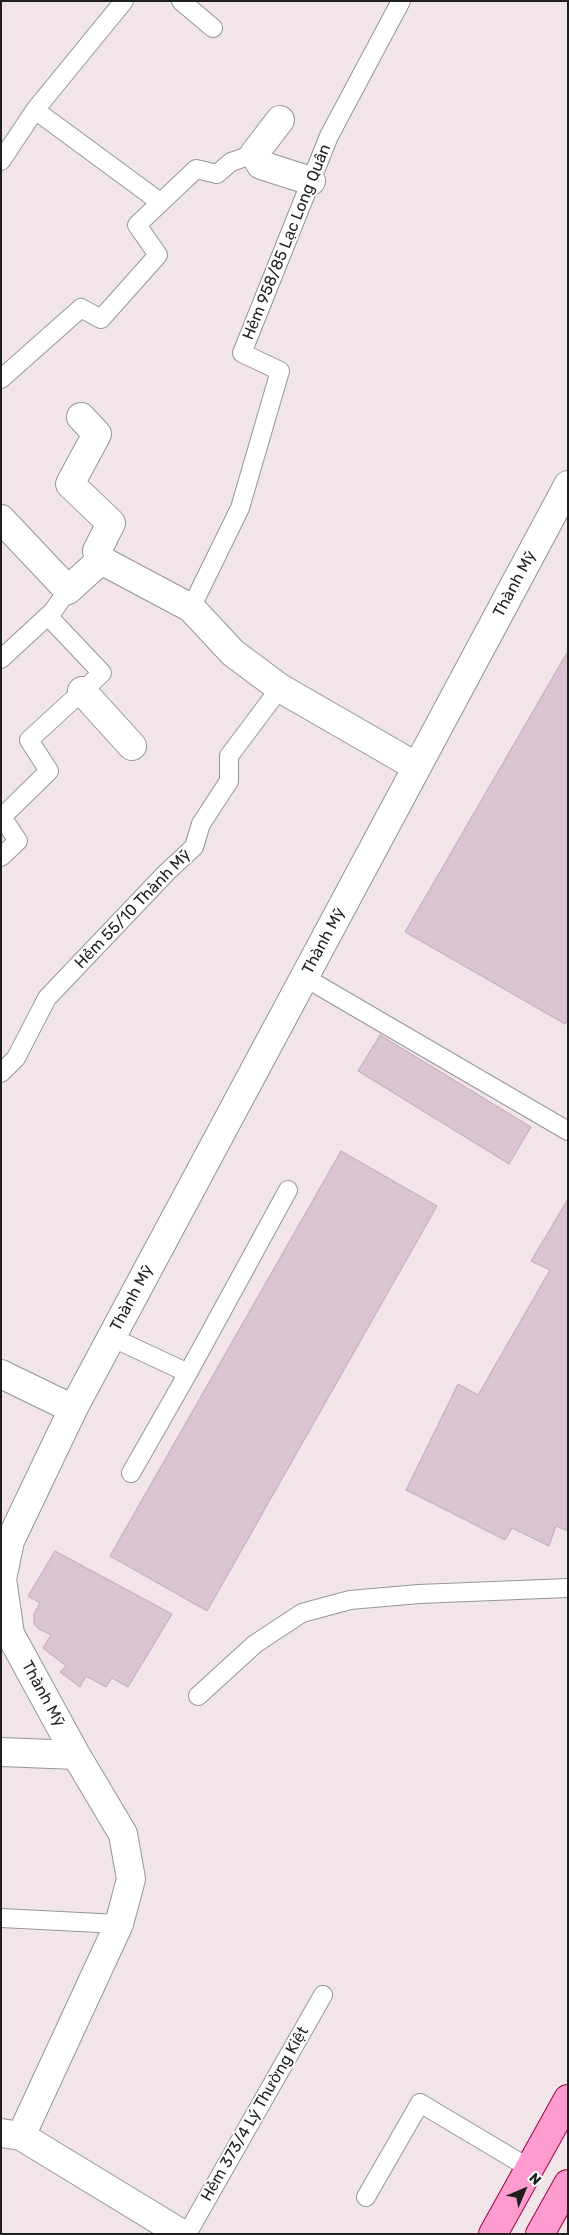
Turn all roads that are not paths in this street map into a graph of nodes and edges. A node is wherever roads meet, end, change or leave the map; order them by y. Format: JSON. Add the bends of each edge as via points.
{"nodes":[{"id":1,"x":124,"y":1,"type":"edge"},
{"id":2,"x":182,"y":1,"type":"edge"},
{"id":3,"x":401,"y":1,"type":"edge"},
{"id":4,"x":213,"y":28,"type":"dead end"},
{"id":5,"x":35,"y":110,"type":"junction"},
{"id":6,"x":280,"y":120,"type":"dead end"},
{"id":7,"x":254,"y":154,"type":"junction"},
{"id":8,"x":1,"y":161,"type":"edge"},
{"id":9,"x":312,"y":181,"type":"junction"},
{"id":10,"x":160,"y":202,"type":"junction"},
{"id":11,"x":1,"y":380,"type":"edge"},
{"id":12,"x":81,"y":417,"type":"dead end"},
{"id":13,"x":568,"y":485,"type":"edge"},
{"id":14,"x":1,"y":519,"type":"edge"},
{"id":15,"x":101,"y":560,"type":"junction"},
{"id":16,"x":68,"y":590,"type":"junction"},
{"id":17,"x":191,"y":608,"type":"junction"},
{"id":18,"x":48,"y":616,"type":"junction"},
{"id":19,"x":1,"y":659,"type":"edge"},
{"id":20,"x":280,"y":688,"type":"junction"},
{"id":21,"x":82,"y":691,"type":"junction"},
{"id":22,"x":132,"y":746,"type":"dead end"},
{"id":23,"x":417,"y":767,"type":"junction"},
{"id":24,"x":1,"y":858,"type":"edge"},
{"id":25,"x":304,"y":977,"type":"junction"},
{"id":26,"x":1,"y":1073,"type":"edge"},
{"id":27,"x":568,"y":1131,"type":"edge"},
{"id":28,"x":288,"y":1190,"type":"dead end"},
{"id":29,"x":111,"y":1337,"type":"junction"},
{"id":30,"x":188,"y":1373,"type":"junction"},
{"id":31,"x":1,"y":1374,"type":"edge"},
{"id":32,"x":73,"y":1409,"type":"junction"},
{"id":33,"x":131,"y":1474,"type":"dead end"},
{"id":34,"x":2,"y":1579,"type":"edge"},
{"id":35,"x":568,"y":1588,"type":"edge"},
{"id":36,"x":6,"y":1635,"type":"edge"},
{"id":37,"x":198,"y":1696,"type":"dead end"},
{"id":38,"x":1,"y":1752,"type":"edge"},
{"id":39,"x":76,"y":1755,"type":"junction"},
{"id":40,"x":1,"y":1918,"type":"edge"},
{"id":41,"x":119,"y":1924,"type":"junction"},
{"id":42,"x":323,"y":1995,"type":"dead end"},
{"id":43,"x":568,"y":2099,"type":"edge"},
{"id":44,"x":11,"y":2134,"type":"edge"},
{"id":45,"x":529,"y":2168,"type":"junction"},
{"id":46,"x":568,"y":2184,"type":"edge"},
{"id":47,"x":366,"y":2197,"type":"dead end"},
{"id":48,"x":182,"y":2234,"type":"edge"},
{"id":49,"x":186,"y":2234,"type":"edge"},
{"id":50,"x":492,"y":2234,"type":"edge"},
{"id":51,"x":540,"y":2234,"type":"edge"}],
"edges":[{"from":1,"to":5,"type":"lane"},
{"from":2,"to":4,"type":"lane"},
{"from":3,"to":9,"type":"lane","name":"Hẻm 958/85 Lạc Long Quân","via":[[330,136]]},
{"from":5,"to":8,"type":"lane"},
{"from":5,"to":10,"type":"lane"},
{"from":6,"to":7,"type":"street"},
{"from":7,"to":9,"type":"street","via":[[262,165]]},
{"from":7,"to":10,"type":"lane","via":[[231,162],[217,174],[196,170]]},
{"from":9,"to":17,"type":"lane","name":"Hẻm 958/85 Lạc Long Quân","via":[[242,353],[280,370],[240,508]]},
{"from":10,"to":11,"type":"lane","via":[[137,225],[158,255],[101,319],[81,308]]},
{"from":12,"to":15,"type":"street","via":[[97,434],[70,484],[111,523],[97,551]]},
{"from":13,"to":23,"type":"street","name":"Thành Mỹ"},
{"from":14,"to":16,"type":"street"},
{"from":15,"to":16,"type":"street"},
{"from":15,"to":17,"type":"street"},
{"from":16,"to":18,"type":"lane"},
{"from":17,"to":20,"type":"street","via":[[233,653]]},
{"from":18,"to":19,"type":"lane"},
{"from":18,"to":21,"type":"lane","via":[[102,673]]},
{"from":20,"to":23,"type":"street"},
{"from":20,"to":26,"type":"lane","name":"Hẻm 55/10 Thành Mỹ","via":[[228,756],[229,781],[200,824],[194,847],[47,998],[16,1058]]},
{"from":21,"to":22,"type":"street"},
{"from":21,"to":24,"type":"lane","via":[[29,740],[49,771],[2,818],[18,841]]},
{"from":23,"to":25,"type":"street","name":"Thành Mỹ"},
{"from":25,"to":27,"type":"lane"},
{"from":25,"to":29,"type":"street","name":"Thành Mỹ"},
{"from":28,"to":30,"type":"lane"},
{"from":29,"to":30,"type":"lane"},
{"from":29,"to":32,"type":"street","name":"Thành Mỹ"},
{"from":30,"to":33,"type":"lane"},
{"from":31,"to":32,"type":"street"},
{"from":32,"to":34,"type":"street","name":"Thành Mỹ","via":[[10,1541]]},
{"from":34,"to":36,"type":"street","name":"Thành Mỹ"},
{"from":35,"to":37,"type":"lane","via":[[350,1600],[302,1613],[255,1644]]},
{"from":36,"to":39,"type":"street","name":"Thành Mỹ"},
{"from":38,"to":39,"type":"street"},
{"from":39,"to":41,"type":"street","name":"Thành Mỹ","via":[[123,1834],[131,1879]]},
{"from":40,"to":41,"type":"lane"},
{"from":41,"to":44,"type":"street","name":"Thành Mỹ"},
{"from":42,"to":49,"type":"lane","name":"Hẻm 373/4 Lý Thường Kiệt"},
{"from":43,"to":45,"type":"main road"},
{"from":44,"to":48,"type":"street"},
{"from":45,"to":47,"type":"lane","via":[[420,2103]]},
{"from":45,"to":50,"type":"main road"},
{"from":46,"to":51,"type":"main road"}]}
